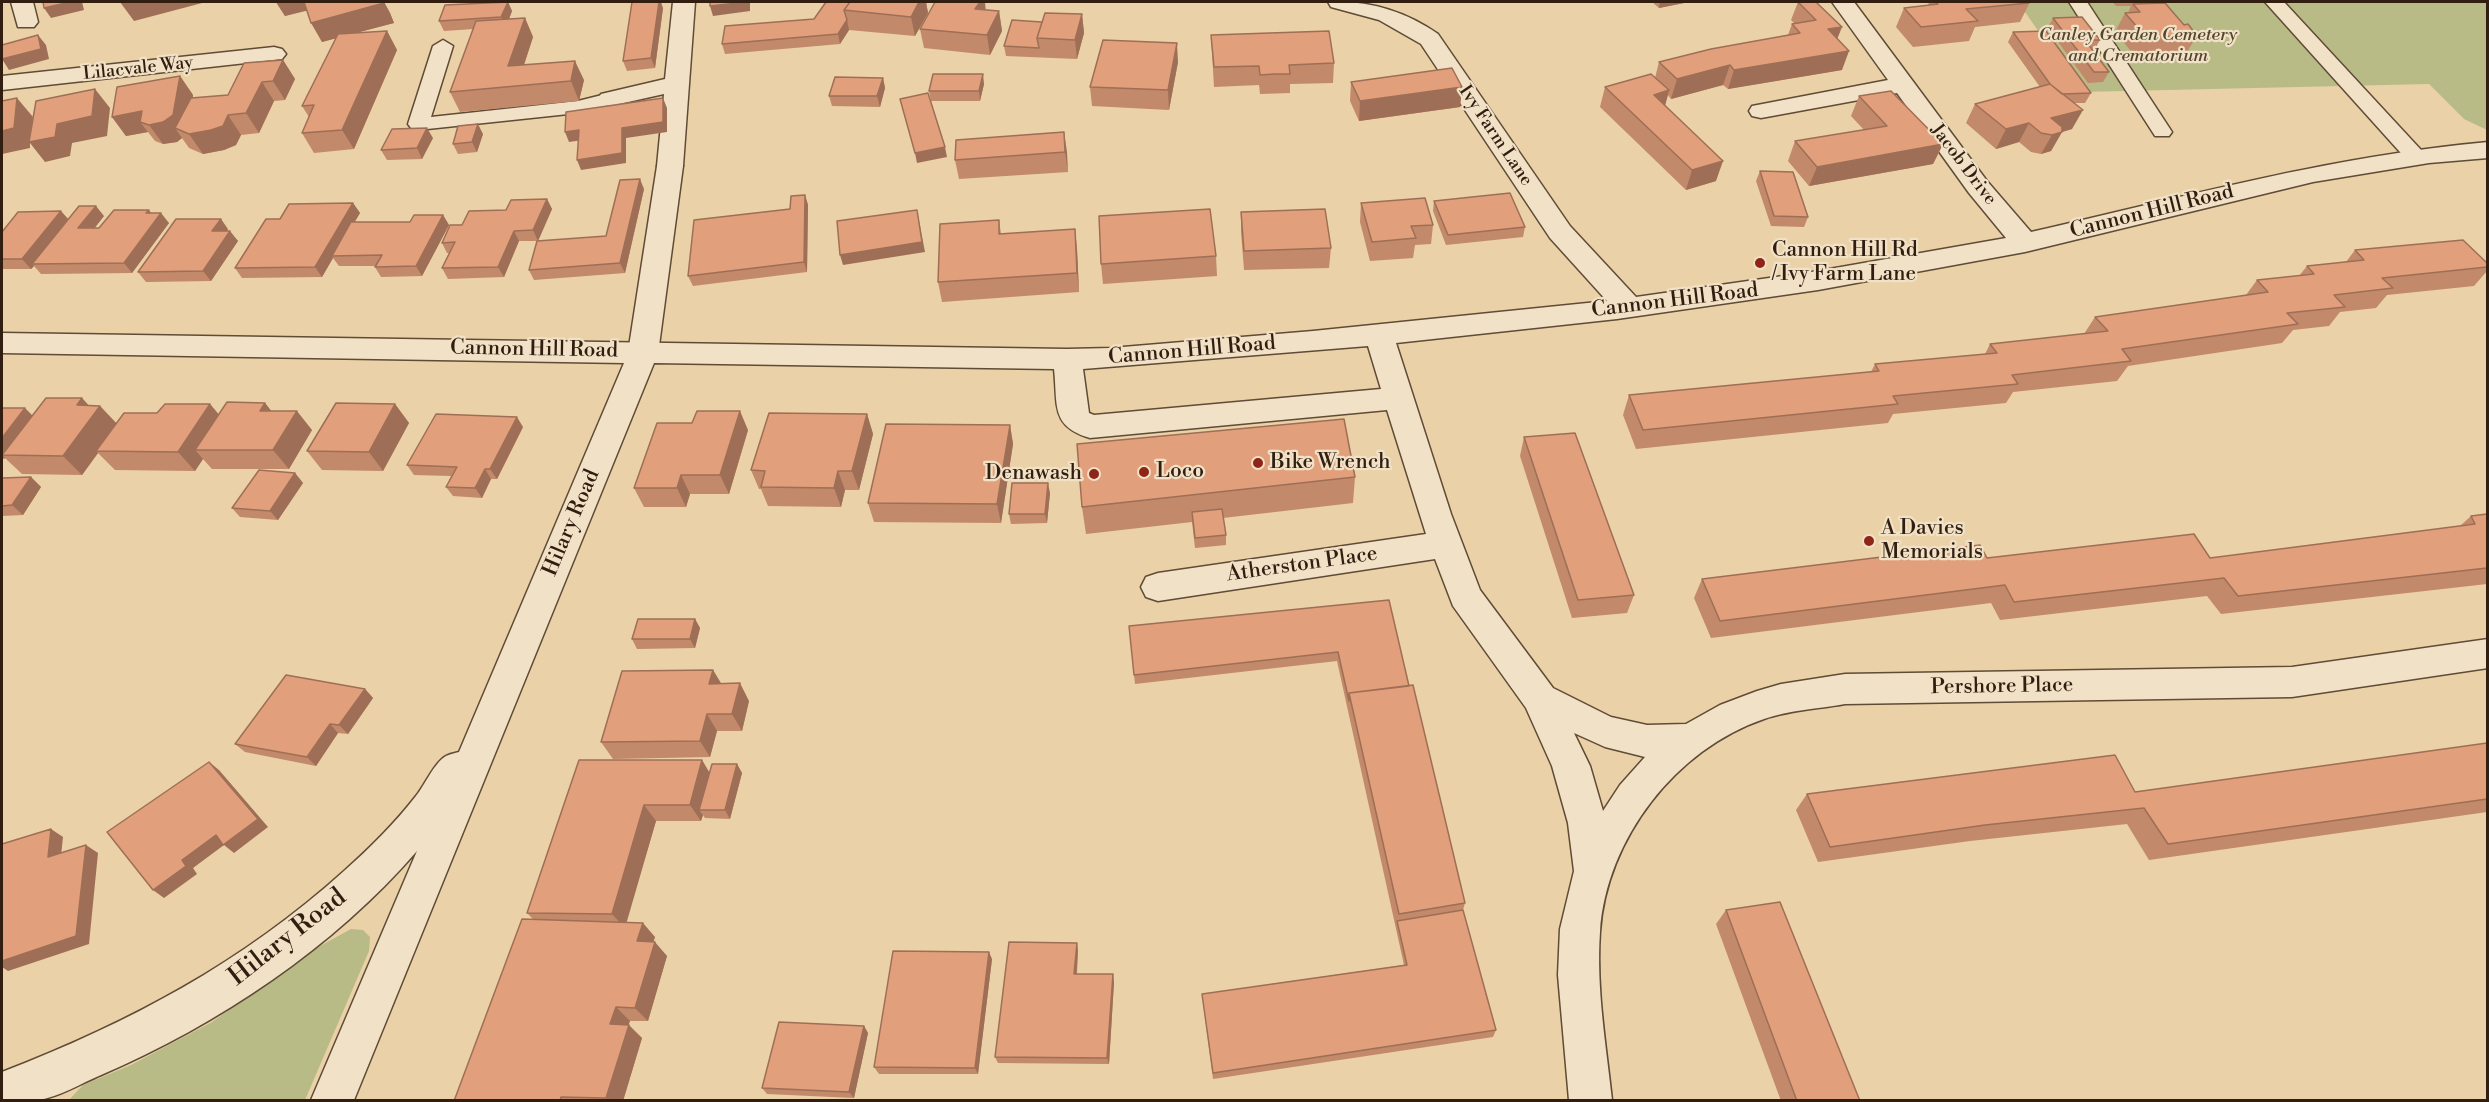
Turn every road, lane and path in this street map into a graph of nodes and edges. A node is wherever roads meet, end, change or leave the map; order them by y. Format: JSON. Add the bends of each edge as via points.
{"nodes":[{"id":1,"x":684,"y":2,"type":"edge"},
{"id":2,"x":1843,"y":2,"type":"edge"},
{"id":3,"x":2078,"y":2,"type":"edge"},
{"id":4,"x":2274,"y":2,"type":"edge"},
{"id":5,"x":1350,"y":3,"type":"edge"},
{"id":6,"x":443,"y":46,"type":"dead end"},
{"id":7,"x":274,"y":54,"type":"dead end"},
{"id":8,"x":2,"y":83,"type":"edge"},
{"id":9,"x":677,"y":84,"type":"junction"},
{"id":10,"x":1903,"y":85,"type":"junction"},
{"id":11,"x":610,"y":99,"type":"joint"},
{"id":12,"x":1761,"y":111,"type":"dead end"},
{"id":13,"x":2162,"y":132,"type":"dead end"},
{"id":14,"x":2487,"y":150,"type":"edge"},
{"id":15,"x":2415,"y":156,"type":"junction"},
{"id":16,"x":2025,"y":243,"type":"junction"},
{"id":17,"x":1629,"y":307,"type":"junction"},
{"id":18,"x":1379,"y":336,"type":"junction"},
{"id":19,"x":2,"y":343,"type":"edge"},
{"id":20,"x":643,"y":352,"type":"junction"},
{"id":21,"x":1067,"y":359,"type":"junction"},
{"id":22,"x":1398,"y":398,"type":"junction"},
{"id":23,"x":1446,"y":544,"type":"junction"},
{"id":24,"x":1158,"y":587,"type":"dead end"},
{"id":25,"x":2487,"y":653,"type":"edge"},
{"id":26,"x":503,"y":695,"type":"junction"},
{"id":27,"x":1540,"y":699,"type":"junction"},
{"id":28,"x":1691,"y":740,"type":"junction"},
{"id":29,"x":1593,"y":871,"type":"junction"},
{"id":30,"x":2,"y":1093,"type":"edge"},
{"id":31,"x":333,"y":1101,"type":"edge"},
{"id":32,"x":1590,"y":1101,"type":"edge"}],
"edges":[{"from":1,"to":9,"type":"street","name":"Hilary Road"},
{"from":2,"to":10,"type":"street","name":"Jacob Drive"},
{"from":3,"to":13,"type":"lane"},
{"from":4,"to":15,"type":"lane"},
{"from":5,"to":17,"type":"street","name":"Ivy Farm Lane","via":[[1409,23],[1430,39],[1560,232]]},
{"from":6,"to":11,"type":"lane","via":[[418,123],[578,107]]},
{"from":7,"to":8,"type":"street","name":"Lilacvale Way"},
{"from":9,"to":11,"type":"street"},
{"from":9,"to":20,"type":"street","name":"Hilary Road","via":[[670,166]]},
{"from":10,"to":12,"type":"street"},
{"from":10,"to":16,"type":"street","name":"Jacob Drive"},
{"from":14,"to":15,"type":"street","name":"Cannon Hill Road"},
{"from":15,"to":16,"type":"street","name":"Cannon Hill Road","via":[[2279,181]]},
{"from":16,"to":17,"type":"street","name":"Cannon Hill Road","via":[[1781,288]]},
{"from":17,"to":18,"type":"street","name":"Cannon Hill Road"},
{"from":18,"to":21,"type":"street","name":"Cannon Hill Road"},
{"from":18,"to":22,"type":"street"},
{"from":19,"to":20,"type":"street","name":"Cannon Hill Road"},
{"from":20,"to":21,"type":"street","name":"Cannon Hill Road"},
{"from":20,"to":26,"type":"street","name":"Hilary Road"},
{"from":21,"to":22,"type":"street","via":[[1075,419],[1089,427]]},
{"from":22,"to":23,"type":"street"},
{"from":23,"to":24,"type":"street","name":"Atherston Place"},
{"from":23,"to":27,"type":"street","via":[[1465,596]]},
{"from":25,"to":28,"type":"street","name":"Pershore Place","via":[[2292,682],[1845,689],[1780,699],[1734,716]]},
{"from":26,"to":30,"type":"street","name":"Hilary Road","via":[[467,755],[423,816],[363,879],[292,941],[216,993],[128,1041]]},
{"from":26,"to":31,"type":"street","name":"Hilary Road"},
{"from":27,"to":28,"type":"street","via":[[1605,731],[1647,741]]},
{"from":27,"to":29,"type":"street","via":[[1571,766],[1587,823]]},
{"from":28,"to":29,"type":"street","name":"Pershore Place","via":[[1646,780],[1620,817]]},
{"from":29,"to":32,"type":"street","via":[[1580,929],[1578,975]]}]}
